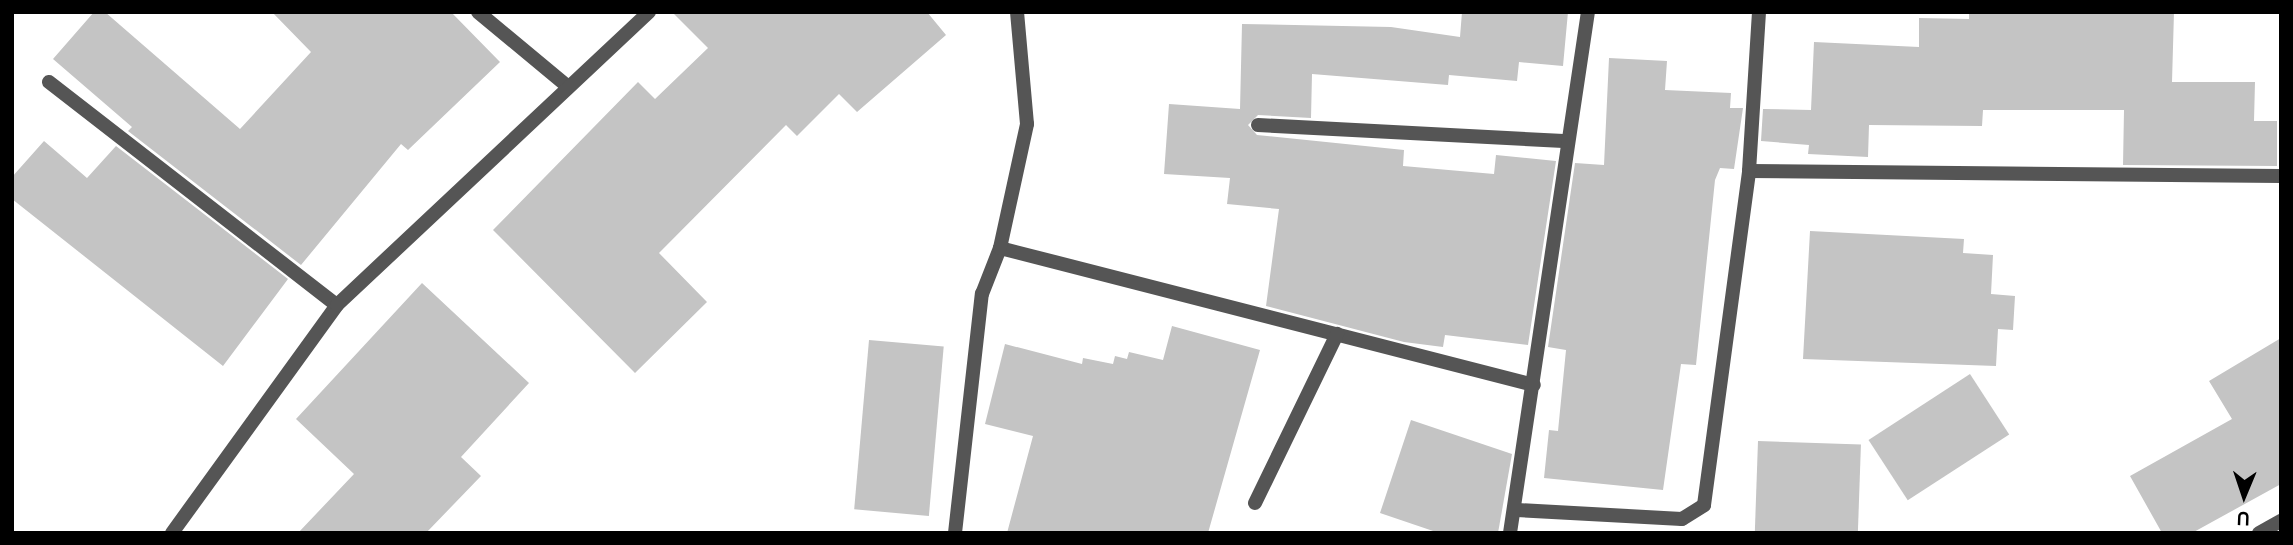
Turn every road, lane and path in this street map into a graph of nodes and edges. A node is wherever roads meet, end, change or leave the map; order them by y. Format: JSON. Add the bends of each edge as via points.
{"nodes":[{"id":1,"x":478,"y":12,"type":"edge"},
{"id":2,"x":649,"y":12,"type":"edge"},
{"id":3,"x":1017,"y":12,"type":"edge"},
{"id":4,"x":1588,"y":12,"type":"edge"},
{"id":5,"x":1759,"y":12,"type":"edge"},
{"id":6,"x":49,"y":82,"type":"dead end"},
{"id":7,"x":567,"y":86,"type":"junction"},
{"id":8,"x":1258,"y":124,"type":"dead end"},
{"id":9,"x":1564,"y":141,"type":"junction"},
{"id":10,"x":1749,"y":172,"type":"junction"},
{"id":11,"x":2281,"y":176,"type":"edge"},
{"id":12,"x":1000,"y":248,"type":"junction"},
{"id":13,"x":337,"y":304,"type":"junction"},
{"id":14,"x":1337,"y":334,"type":"junction"},
{"id":15,"x":1534,"y":385,"type":"junction"},
{"id":16,"x":1255,"y":503,"type":"dead end"},
{"id":17,"x":1517,"y":510,"type":"junction"},
{"id":18,"x":2281,"y":521,"type":"edge"},
{"id":19,"x":172,"y":533,"type":"edge"},
{"id":20,"x":955,"y":533,"type":"edge"},
{"id":21,"x":1510,"y":533,"type":"edge"},
{"id":22,"x":2259,"y":533,"type":"edge"}],
"edges":[{"from":1,"to":7,"type":"street"},
{"from":2,"to":7,"type":"street"},
{"from":3,"to":12,"type":"street","via":[[1027,124]]},
{"from":4,"to":9,"type":"street"},
{"from":5,"to":10,"type":"street"},
{"from":6,"to":13,"type":"street"},
{"from":7,"to":13,"type":"street"},
{"from":8,"to":9,"type":"street"},
{"from":9,"to":15,"type":"street"},
{"from":10,"to":11,"type":"street"},
{"from":10,"to":17,"type":"street","via":[[1704,505],[1682,519]]},
{"from":12,"to":14,"type":"street"},
{"from":12,"to":20,"type":"street","via":[[982,294]]},
{"from":13,"to":19,"type":"street"},
{"from":14,"to":15,"type":"street"},
{"from":14,"to":16,"type":"street"},
{"from":15,"to":17,"type":"street"},
{"from":17,"to":21,"type":"street"},
{"from":18,"to":22,"type":"street"}]}
